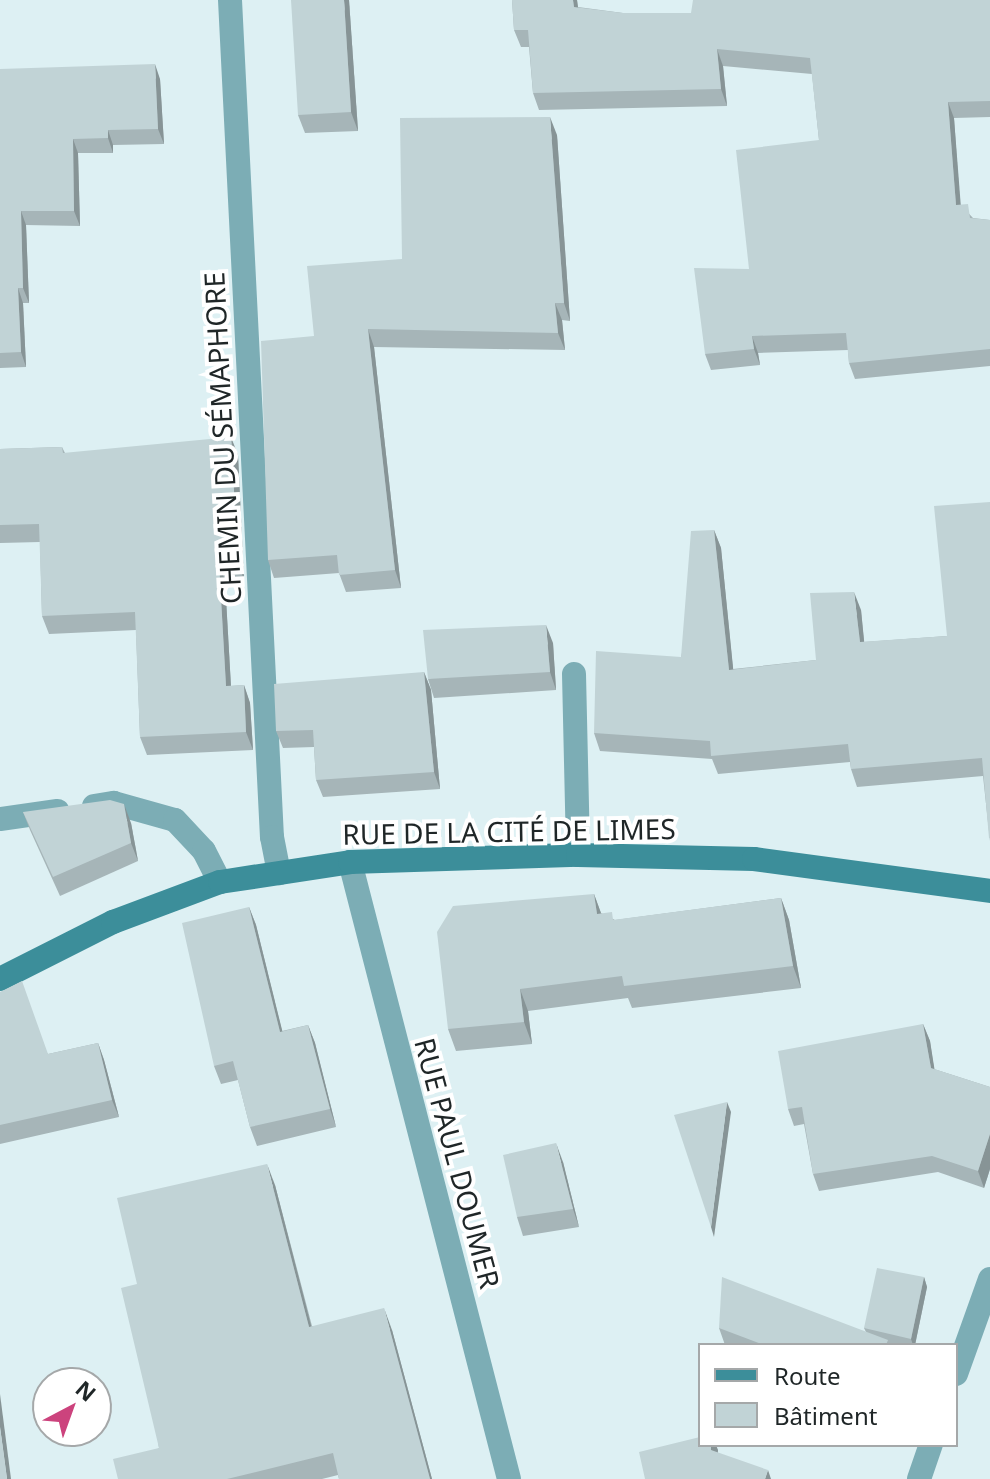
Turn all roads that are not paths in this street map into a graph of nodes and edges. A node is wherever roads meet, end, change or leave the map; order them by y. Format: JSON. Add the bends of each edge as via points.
{"nodes":[{"id":1,"x":230,"y":0,"type":"edge"},
{"id":2,"x":574,"y":674,"type":"dead end"},
{"id":3,"x":0,"y":819,"type":"edge"},
{"id":4,"x":578,"y":855,"type":"junction"},
{"id":5,"x":350,"y":862,"type":"junction"},
{"id":6,"x":279,"y":873,"type":"junction"},
{"id":7,"x":220,"y":882,"type":"junction"},
{"id":8,"x":990,"y":891,"type":"edge"},
{"id":9,"x":0,"y":979,"type":"edge"},
{"id":10,"x":990,"y":1279,"type":"edge"},
{"id":11,"x":958,"y":1368,"type":"edge"},
{"id":12,"x":930,"y":1447,"type":"edge"},
{"id":13,"x":509,"y":1479,"type":"edge"},
{"id":14,"x":919,"y":1479,"type":"edge"}],
"edges":[{"from":1,"to":6,"type":"street","name":"CHEMIN DU SÉMAPHORE","via":[[272,837]]},
{"from":2,"to":4,"type":"street"},
{"from":3,"to":7,"type":"street","via":[[114,803],[175,820],[204,851]]},
{"from":4,"to":5,"type":"street","name":"RUE DE LA CITÉ DE LIMES"},
{"from":4,"to":8,"type":"street","name":"RUE DE LA CITÉ DE LIMES","via":[[754,859]]},
{"from":5,"to":6,"type":"street","name":"RUE DE LA CITÉ DE LIMES"},
{"from":5,"to":13,"type":"street","name":"RUE PAUL DOUMER"},
{"from":6,"to":7,"type":"street","name":"RUE DE LA CITÉ DE LIMES"},
{"from":7,"to":9,"type":"street","name":"RUE DE LA CITÉ DE LIMES","via":[[113,922]]},
{"from":10,"to":11,"type":"street"},
{"from":12,"to":14,"type":"street"}]}
